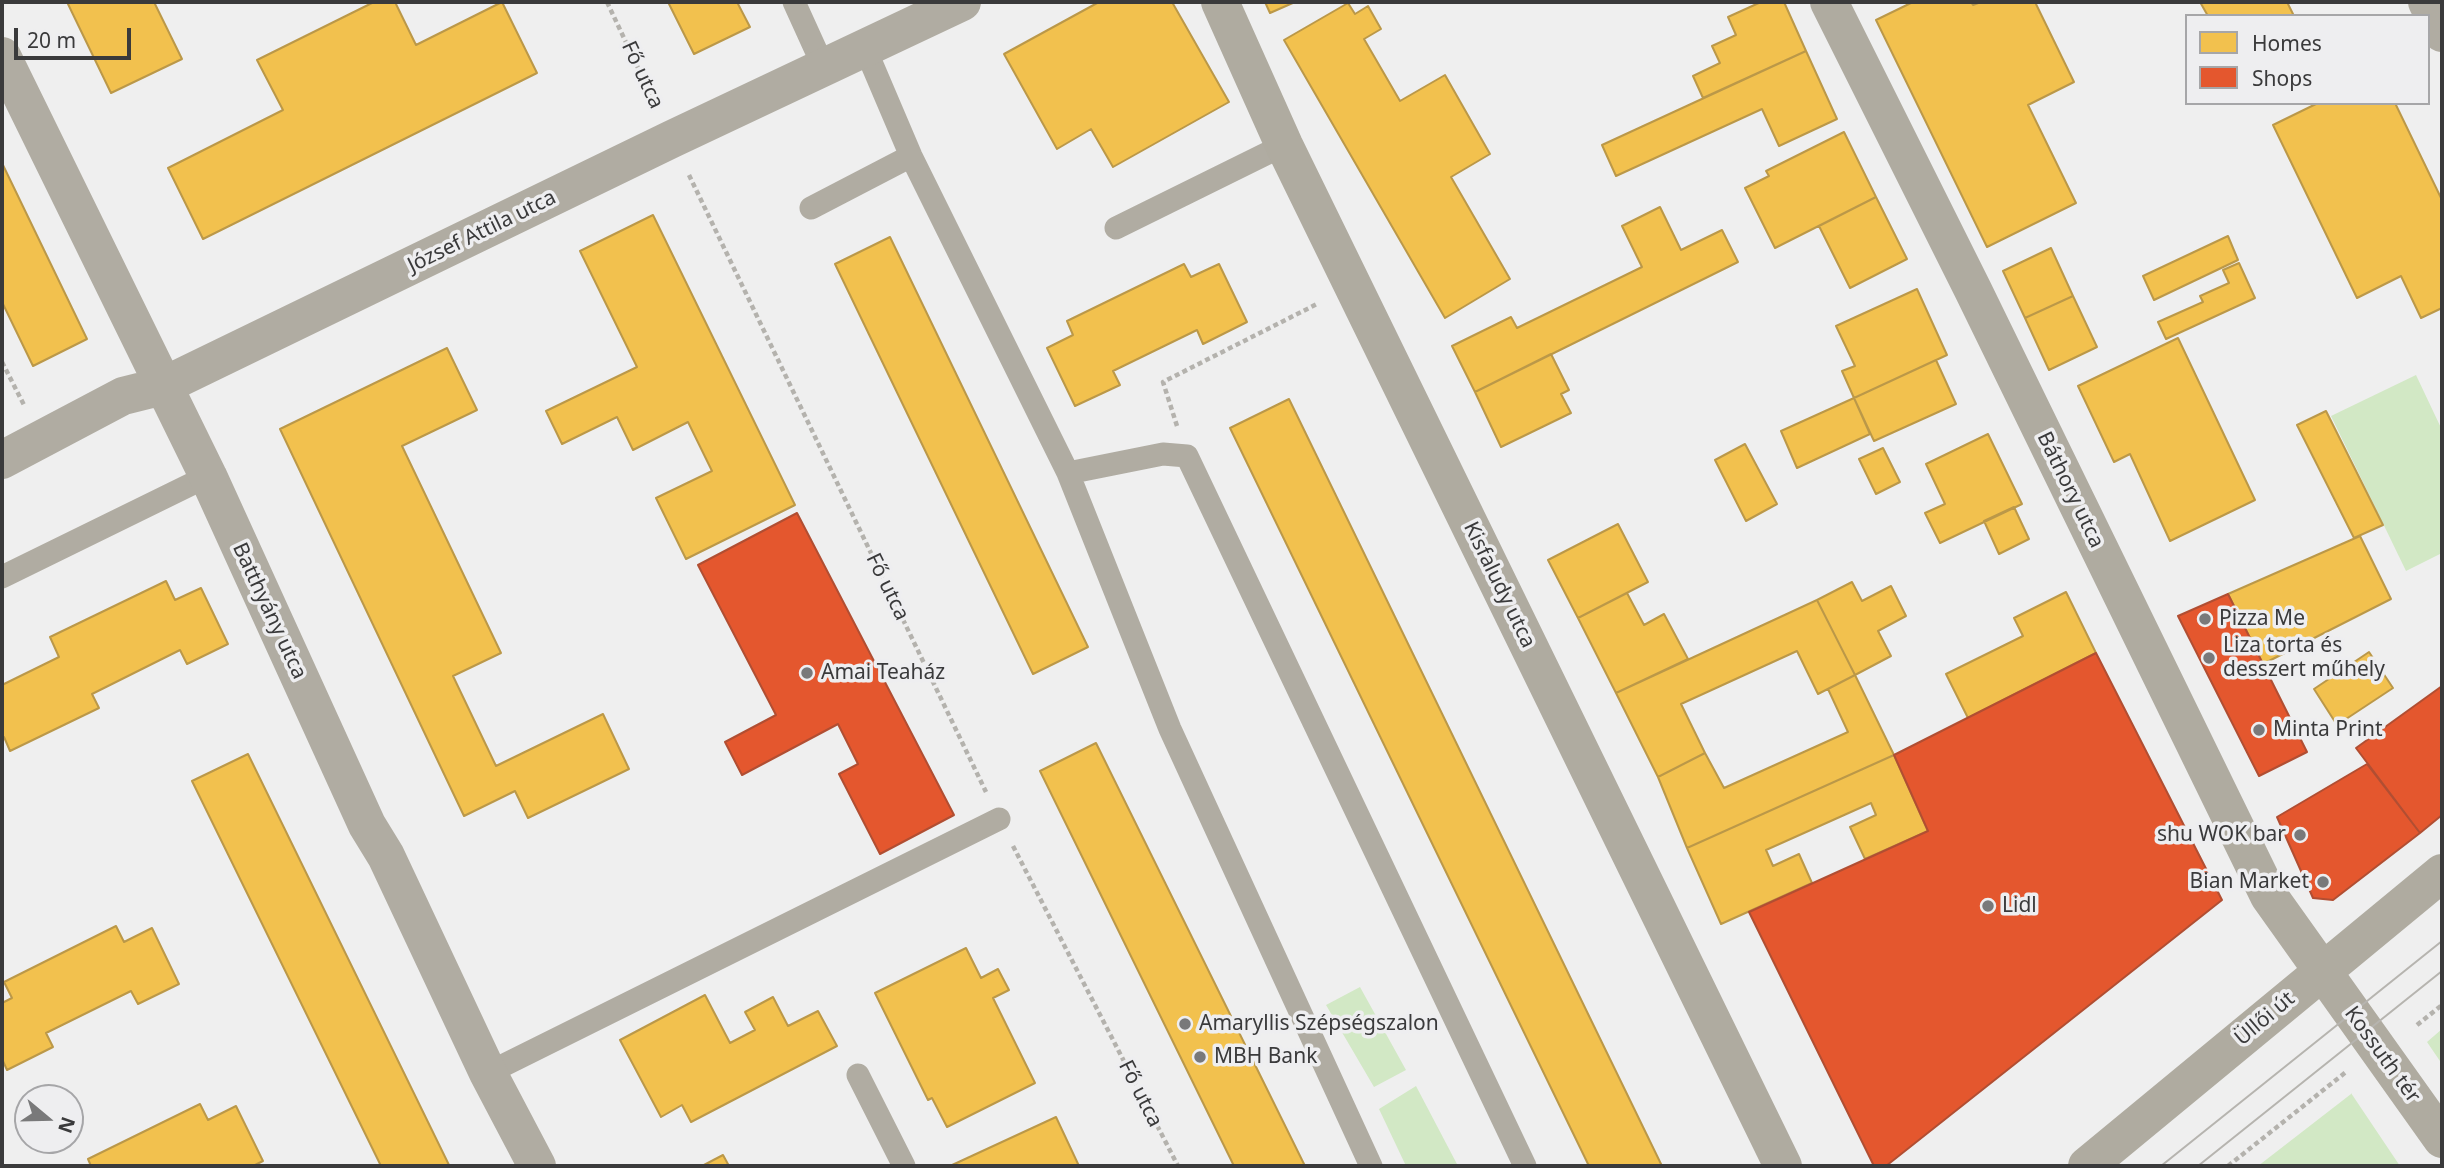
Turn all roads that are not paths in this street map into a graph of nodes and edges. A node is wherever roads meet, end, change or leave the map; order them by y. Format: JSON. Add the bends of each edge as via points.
{"nodes":[{"id":1,"x":794,"y":2,"type":"edge"},
{"id":2,"x":962,"y":2,"type":"edge"},
{"id":3,"x":1220,"y":2,"type":"edge"},
{"id":4,"x":1829,"y":2,"type":"edge"},
{"id":5,"x":2427,"y":2,"type":"edge"},
{"id":6,"x":2442,"y":33,"type":"edge"},
{"id":7,"x":865,"y":48,"type":"junction"},
{"id":8,"x":2,"y":56,"type":"edge"},
{"id":9,"x":824,"y":68,"type":"junction"},
{"id":10,"x":1284,"y":145,"type":"junction"},
{"id":11,"x":911,"y":156,"type":"junction"},
{"id":12,"x":811,"y":208,"type":"dead end"},
{"id":13,"x":1116,"y":228,"type":"dead end"},
{"id":14,"x":163,"y":386,"type":"junction"},
{"id":15,"x":2,"y":460,"type":"edge"},
{"id":16,"x":1068,"y":473,"type":"junction"},
{"id":17,"x":208,"y":476,"type":"junction"},
{"id":18,"x":2,"y":577,"type":"edge"},
{"id":19,"x":999,"y":819,"type":"road end"},
{"id":20,"x":2442,"y":873,"type":"edge"},
{"id":21,"x":2322,"y":972,"type":"junction"},
{"id":22,"x":488,"y":1073,"type":"junction"},
{"id":23,"x":858,"y":1075,"type":"dead end"},
{"id":24,"x":2442,"y":1139,"type":"edge"},
{"id":25,"x":537,"y":1166,"type":"edge"},
{"id":26,"x":904,"y":1166,"type":"edge"},
{"id":27,"x":1371,"y":1166,"type":"edge"},
{"id":28,"x":1525,"y":1166,"type":"edge"},
{"id":29,"x":1783,"y":1166,"type":"edge"},
{"id":30,"x":2087,"y":1166,"type":"edge"}],
"edges":[{"from":1,"to":9,"type":"lane"},
{"from":2,"to":7,"type":"street","name":"József Attila utca"},
{"from":3,"to":10,"type":"street","name":"Kisfaludy utca"},
{"from":4,"to":21,"type":"street","name":"Báthory utca","via":[[2269,896]]},
{"from":5,"to":6,"type":"street"},
{"from":7,"to":9,"type":"street","name":"József Attila utca"},
{"from":7,"to":11,"type":"lane"},
{"from":8,"to":14,"type":"street","name":"Batthyány utca"},
{"from":9,"to":14,"type":"street","name":"József Attila utca"},
{"from":10,"to":13,"type":"lane"},
{"from":10,"to":29,"type":"street","name":"Kisfaludy utca"},
{"from":11,"to":12,"type":"lane"},
{"from":11,"to":16,"type":"lane"},
{"from":14,"to":15,"type":"street","name":"József Attila utca","via":[[123,397]]},
{"from":14,"to":17,"type":"street","name":"Batthyány utca"},
{"from":16,"to":27,"type":"lane","via":[[1170,729]]},
{"from":16,"to":28,"type":"lane","via":[[1163,454],[1186,456]]},
{"from":17,"to":18,"type":"lane"},
{"from":17,"to":22,"type":"street","name":"Batthyány utca","via":[[367,825]]},
{"from":19,"to":22,"type":"lane"},
{"from":20,"to":21,"type":"street","name":"Üllői út"},
{"from":21,"to":24,"type":"street","name":"Kossuth tér"},
{"from":21,"to":30,"type":"street","name":"Üllői út"},
{"from":22,"to":25,"type":"street","name":"Batthyány utca"},
{"from":23,"to":26,"type":"lane"}]}
